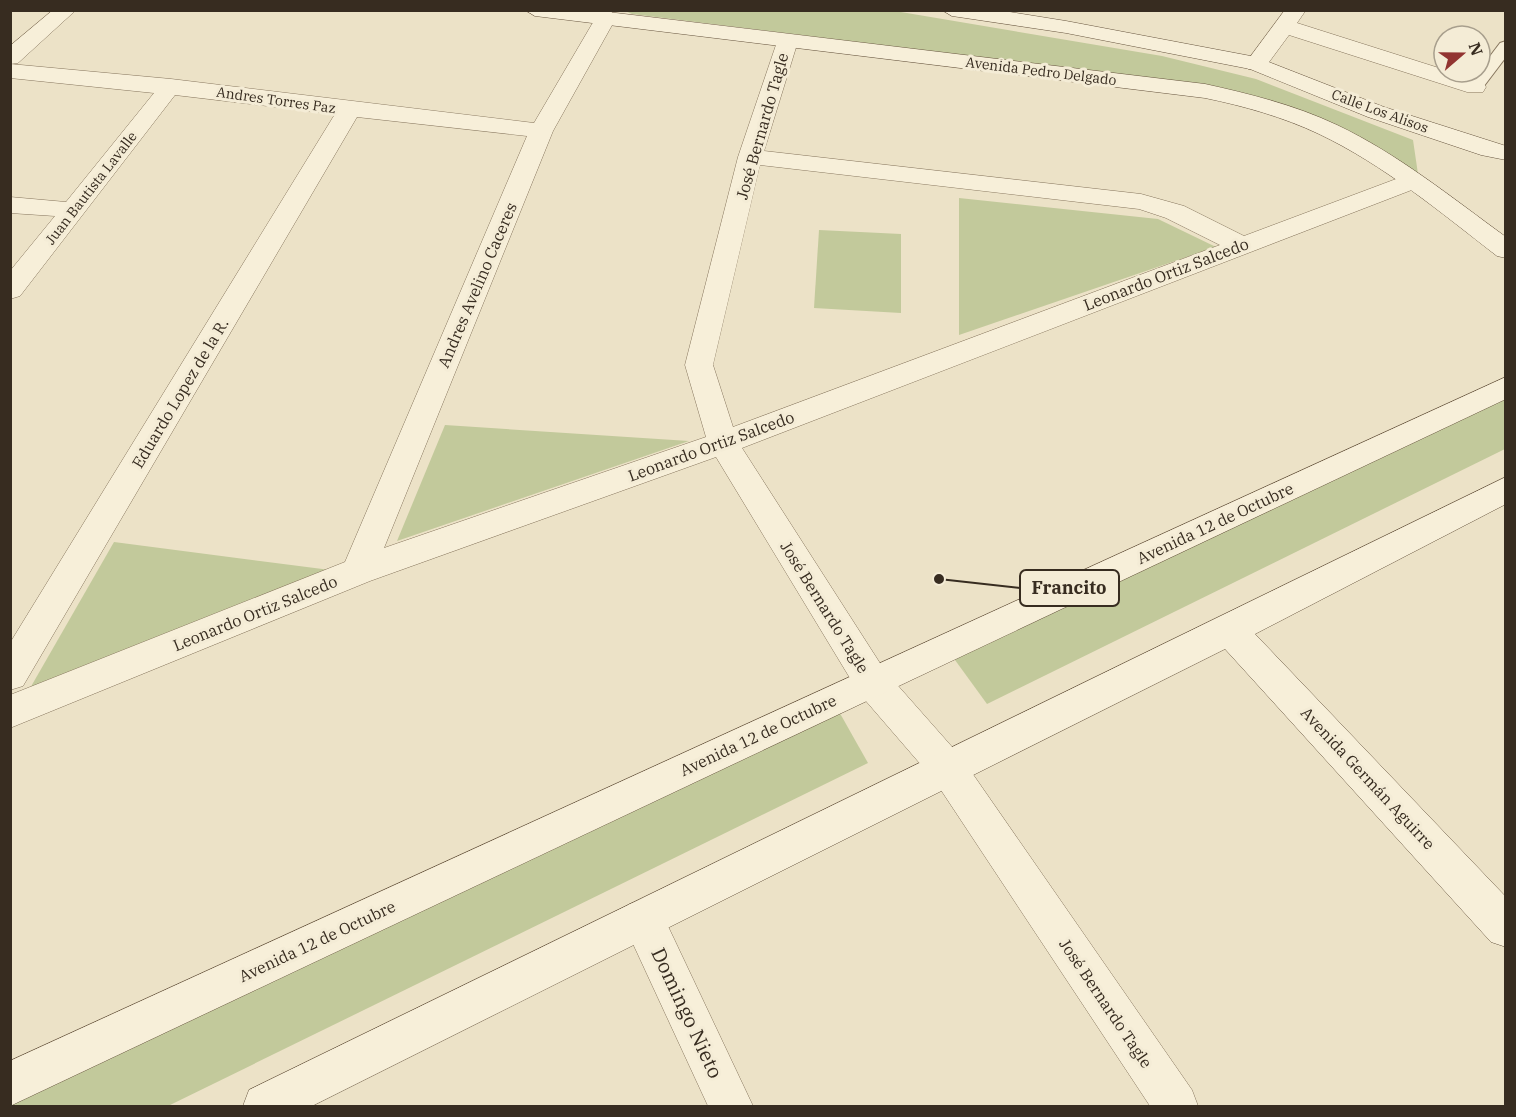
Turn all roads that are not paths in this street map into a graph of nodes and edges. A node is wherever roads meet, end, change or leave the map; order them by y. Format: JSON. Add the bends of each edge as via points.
{"nodes":[{"id":1,"x":66,"y":10,"type":"edge"},
{"id":2,"x":535,"y":10,"type":"edge"},
{"id":3,"x":952,"y":10,"type":"edge"},
{"id":4,"x":601,"y":14,"type":"edge"},
{"id":5,"x":1290,"y":18,"type":"edge"},
{"id":6,"x":787,"y":41,"type":"junction"},
{"id":7,"x":1506,"y":46,"type":"edge"},
{"id":8,"x":10,"y":58,"type":"edge"},
{"id":9,"x":1256,"y":64,"type":"junction"},
{"id":10,"x":10,"y":71,"type":"edge"},
{"id":11,"x":171,"y":86,"type":"junction"},
{"id":12,"x":1474,"y":87,"type":"joint"},
{"id":13,"x":349,"y":110,"type":"junction"},
{"id":14,"x":542,"y":131,"type":"junction"},
{"id":15,"x":1506,"y":153,"type":"edge"},
{"id":16,"x":750,"y":157,"type":"junction"},
{"id":17,"x":1413,"y":181,"type":"junction"},
{"id":18,"x":10,"y":205,"type":"edge"},
{"id":19,"x":73,"y":210,"type":"junction"},
{"id":20,"x":1242,"y":245,"type":"junction"},
{"id":21,"x":1506,"y":250,"type":"edge"},
{"id":22,"x":10,"y":290,"type":"edge"},
{"id":23,"x":1506,"y":387,"type":"edge"},
{"id":24,"x":723,"y":443,"type":"junction"},
{"id":25,"x":1506,"y":489,"type":"edge"},
{"id":26,"x":358,"y":571,"type":"junction"},
{"id":27,"x":1230,"y":630,"type":"junction"},
{"id":28,"x":10,"y":675,"type":"edge"},
{"id":29,"x":872,"y":682,"type":"junction"},
{"id":30,"x":10,"y":712,"type":"edge"},
{"id":31,"x":948,"y":769,"type":"junction"},
{"id":32,"x":1499,"y":908,"type":"edge"},
{"id":33,"x":643,"y":920,"type":"junction"},
{"id":34,"x":10,"y":1084,"type":"edge"},
{"id":35,"x":284,"y":1102,"type":"edge"},
{"id":36,"x":730,"y":1107,"type":"edge"},
{"id":37,"x":1176,"y":1107,"type":"edge"}],
"edges":[{"from":1,"to":8,"type":"street"},
{"from":2,"to":4,"type":"street","name":"Avenida Pedro Delgado"},
{"from":3,"to":9,"type":"street","via":[[1066,27]]},
{"from":4,"to":6,"type":"street","name":"Avenida Pedro Delgado"},
{"from":4,"to":14,"type":"street","name":"Andres Avelino Caceres"},
{"from":5,"to":9,"type":"street"},
{"from":5,"to":12,"type":"street"},
{"from":6,"to":16,"type":"street","name":"José Bernardo Tagle"},
{"from":6,"to":17,"type":"street","name":"Avenida Pedro Delgado","via":[[1236,97],[1328,129]]},
{"from":7,"to":12,"type":"lane"},
{"from":9,"to":15,"type":"street","name":"Calle Los Alisos","via":[[1376,112]]},
{"from":10,"to":11,"type":"street","name":"Andres Torres Paz"},
{"from":11,"to":13,"type":"street","name":"Andres Torres Paz"},
{"from":11,"to":19,"type":"street","name":"Juan Bautista Lavalle"},
{"from":13,"to":14,"type":"street","name":"Andres Torres Paz"},
{"from":13,"to":28,"type":"street","name":"Eduardo Lopez de la R."},
{"from":14,"to":26,"type":"street","name":"Andres Avelino Caceres"},
{"from":16,"to":20,"type":"street","via":[[1141,202],[1175,212]]},
{"from":16,"to":24,"type":"street","name":"José Bernardo Tagle","via":[[699,365]]},
{"from":17,"to":20,"type":"street","name":"Leonardo Ortiz Salcedo"},
{"from":17,"to":21,"type":"street","name":"Avenida Pedro Delgado"},
{"from":18,"to":19,"type":"street"},
{"from":19,"to":22,"type":"street","name":"Juan Bautista Lavalle"},
{"from":20,"to":24,"type":"street","name":"Leonardo Ortiz Salcedo"},
{"from":23,"to":29,"type":"street","name":"Avenida 12 de Octubre"},
{"from":24,"to":26,"type":"street","name":"Leonardo Ortiz Salcedo"},
{"from":24,"to":29,"type":"street","name":"José Bernardo Tagle"},
{"from":25,"to":27,"type":"street"},
{"from":26,"to":30,"type":"street","name":"Leonardo Ortiz Salcedo"},
{"from":27,"to":31,"type":"street"},
{"from":27,"to":32,"type":"street","name":"Avenida Germán Aguirre"},
{"from":29,"to":31,"type":"street","name":"José Bernardo Tagle"},
{"from":29,"to":34,"type":"street","name":"Avenida 12 de Octubre"},
{"from":31,"to":33,"type":"street"},
{"from":31,"to":37,"type":"street","name":"José Bernardo Tagle"},
{"from":33,"to":35,"type":"street"},
{"from":33,"to":36,"type":"street","name":"Domingo Nieto"}]}
